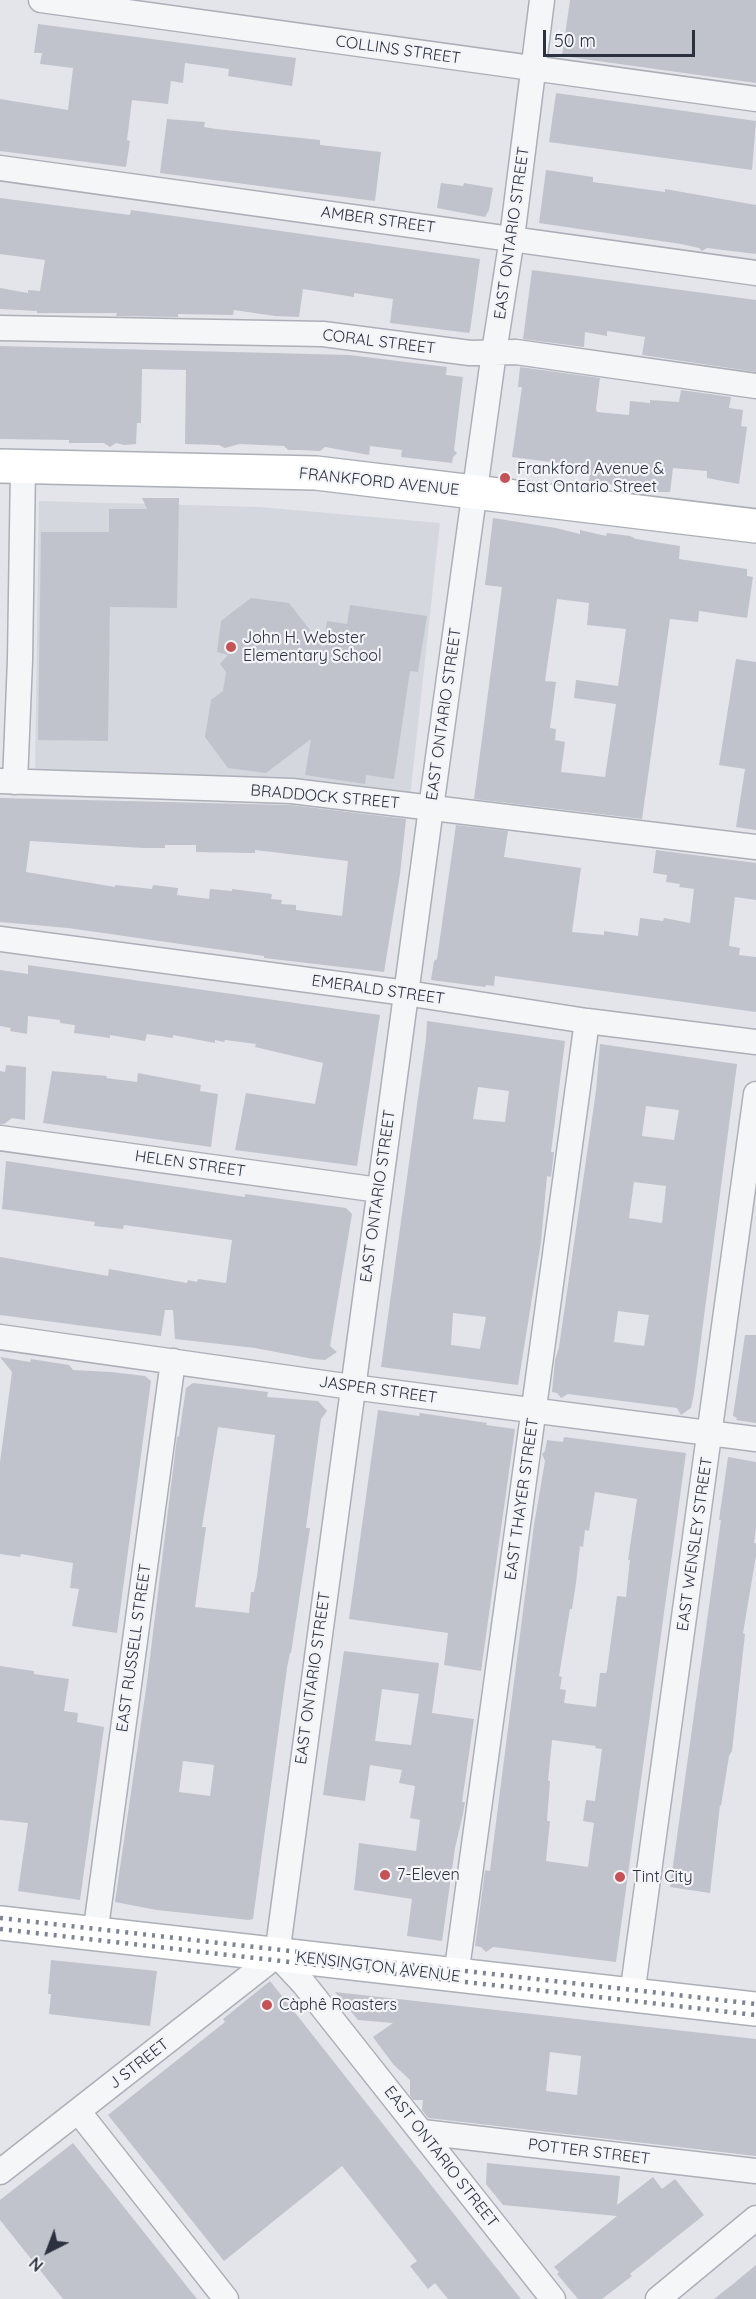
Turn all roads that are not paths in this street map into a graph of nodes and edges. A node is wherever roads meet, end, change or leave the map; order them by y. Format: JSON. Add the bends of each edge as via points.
{"nodes":[{"id":1,"x":41,"y":0,"type":"edge"},
{"id":2,"x":542,"y":0,"type":"edge"},
{"id":3,"x":534,"y":69,"type":"junction"},
{"id":4,"x":756,"y":99,"type":"edge"},
{"id":5,"x":0,"y":168,"type":"edge"},
{"id":6,"x":512,"y":238,"type":"junction"},
{"id":7,"x":756,"y":273,"type":"edge"},
{"id":8,"x":0,"y":328,"type":"edge"},
{"id":9,"x":494,"y":352,"type":"junction"},
{"id":10,"x":756,"y":386,"type":"edge"},
{"id":11,"x":12,"y":467,"type":"edge"},
{"id":12,"x":474,"y":493,"type":"junction"},
{"id":13,"x":756,"y":526,"type":"edge"},
{"id":14,"x":10,"y":659,"type":"edge"},
{"id":15,"x":8,"y":782,"type":"edge"},
{"id":16,"x":431,"y":808,"type":"junction"},
{"id":17,"x":756,"y":847,"type":"edge"},
{"id":18,"x":0,"y":939,"type":"edge"},
{"id":19,"x":406,"y":993,"type":"junction"},
{"id":20,"x":587,"y":1022,"type":"junction"},
{"id":21,"x":756,"y":1042,"type":"edge"},
{"id":22,"x":756,"y":1094,"type":"edge"},
{"id":23,"x":0,"y":1138,"type":"edge"},
{"id":24,"x":379,"y":1191,"type":"junction"},
{"id":25,"x":0,"y":1337,"type":"edge"},
{"id":26,"x":173,"y":1361,"type":"junction"},
{"id":27,"x":352,"y":1387,"type":"junction"},
{"id":28,"x":535,"y":1410,"type":"junction"},
{"id":29,"x":711,"y":1432,"type":"junction"},
{"id":30,"x":756,"y":1439,"type":"edge"},
{"id":31,"x":0,"y":1923,"type":"edge"},
{"id":32,"x":95,"y":1935,"type":"junction"},
{"id":33,"x":277,"y":1955,"type":"junction"},
{"id":34,"x":456,"y":1976,"type":"junction"},
{"id":35,"x":632,"y":1995,"type":"junction"},
{"id":36,"x":756,"y":2009,"type":"edge"},
{"id":37,"x":78,"y":2111,"type":"junction"},
{"id":38,"x":422,"y":2132,"type":"junction"},
{"id":39,"x":756,"y":2171,"type":"edge"},
{"id":40,"x":0,"y":2172,"type":"edge"},
{"id":41,"x":756,"y":2218,"type":"edge"},
{"id":42,"x":226,"y":2299,"type":"edge"},
{"id":43,"x":554,"y":2299,"type":"edge"},
{"id":44,"x":657,"y":2299,"type":"edge"}],
"edges":[{"from":1,"to":3,"type":"street","name":"COLLINS STREET"},
{"from":2,"to":3,"type":"street","name":"EAST ONTARIO STREET"},
{"from":3,"to":4,"type":"street","name":"COLLINS STREET"},
{"from":3,"to":6,"type":"street","name":"EAST ONTARIO STREET"},
{"from":5,"to":6,"type":"street","name":"AMBER STREET"},
{"from":6,"to":7,"type":"street","name":"AMBER STREET"},
{"from":6,"to":9,"type":"street","name":"EAST ONTARIO STREET"},
{"from":8,"to":9,"type":"street","name":"CORAL STREET","via":[[323,334],[470,353]]},
{"from":9,"to":10,"type":"street","name":"CORAL STREET"},
{"from":9,"to":12,"type":"street","name":"EAST ONTARIO STREET"},
{"from":11,"to":12,"type":"street","name":"FRANKFORD AVENUE","via":[[316,473]]},
{"from":11,"to":14,"type":"street"},
{"from":12,"to":13,"type":"street","name":"FRANKFORD AVENUE"},
{"from":12,"to":16,"type":"street","name":"EAST ONTARIO STREET"},
{"from":14,"to":15,"type":"street"},
{"from":15,"to":16,"type":"street","name":"BRADDOCK STREET","via":[[292,791]]},
{"from":16,"to":17,"type":"street","name":"BRADDOCK STREET"},
{"from":16,"to":19,"type":"street","name":"EAST ONTARIO STREET"},
{"from":18,"to":19,"type":"street","name":"EMERALD STREET"},
{"from":19,"to":20,"type":"street","name":"EMERALD STREET"},
{"from":19,"to":24,"type":"street","name":"EAST ONTARIO STREET"},
{"from":20,"to":21,"type":"street","name":"EMERALD STREET"},
{"from":20,"to":28,"type":"street","name":"EAST THAYER STREET"},
{"from":22,"to":29,"type":"street","name":"EAST WENSLEY STREET"},
{"from":23,"to":24,"type":"street","name":"HELEN STREET"},
{"from":24,"to":27,"type":"street","name":"EAST ONTARIO STREET"},
{"from":25,"to":26,"type":"street","name":"JASPER STREET"},
{"from":26,"to":27,"type":"street","name":"JASPER STREET"},
{"from":26,"to":32,"type":"street","name":"EAST RUSSELL STREET"},
{"from":27,"to":28,"type":"street","name":"JASPER STREET"},
{"from":27,"to":33,"type":"street","name":"EAST ONTARIO STREET"},
{"from":28,"to":29,"type":"street","name":"JASPER STREET"},
{"from":28,"to":34,"type":"street","name":"EAST THAYER STREET"},
{"from":29,"to":30,"type":"street","name":"JASPER STREET"},
{"from":29,"to":35,"type":"street","name":"EAST WENSLEY STREET"},
{"from":31,"to":32,"type":"street","name":"KENSINGTON AVENUE"},
{"from":32,"to":33,"type":"street","name":"KENSINGTON AVENUE"},
{"from":33,"to":34,"type":"street","name":"KENSINGTON AVENUE"},
{"from":33,"to":37,"type":"street","name":"J STREET"},
{"from":33,"to":38,"type":"street","name":"EAST ONTARIO STREET"},
{"from":34,"to":35,"type":"street","name":"KENSINGTON AVENUE"},
{"from":35,"to":36,"type":"street","name":"KENSINGTON AVENUE"},
{"from":37,"to":40,"type":"street","name":"J STREET"},
{"from":37,"to":42,"type":"street"},
{"from":38,"to":39,"type":"street","name":"POTTER STREET"},
{"from":38,"to":43,"type":"street","name":"EAST ONTARIO STREET"},
{"from":41,"to":44,"type":"street"}]}
